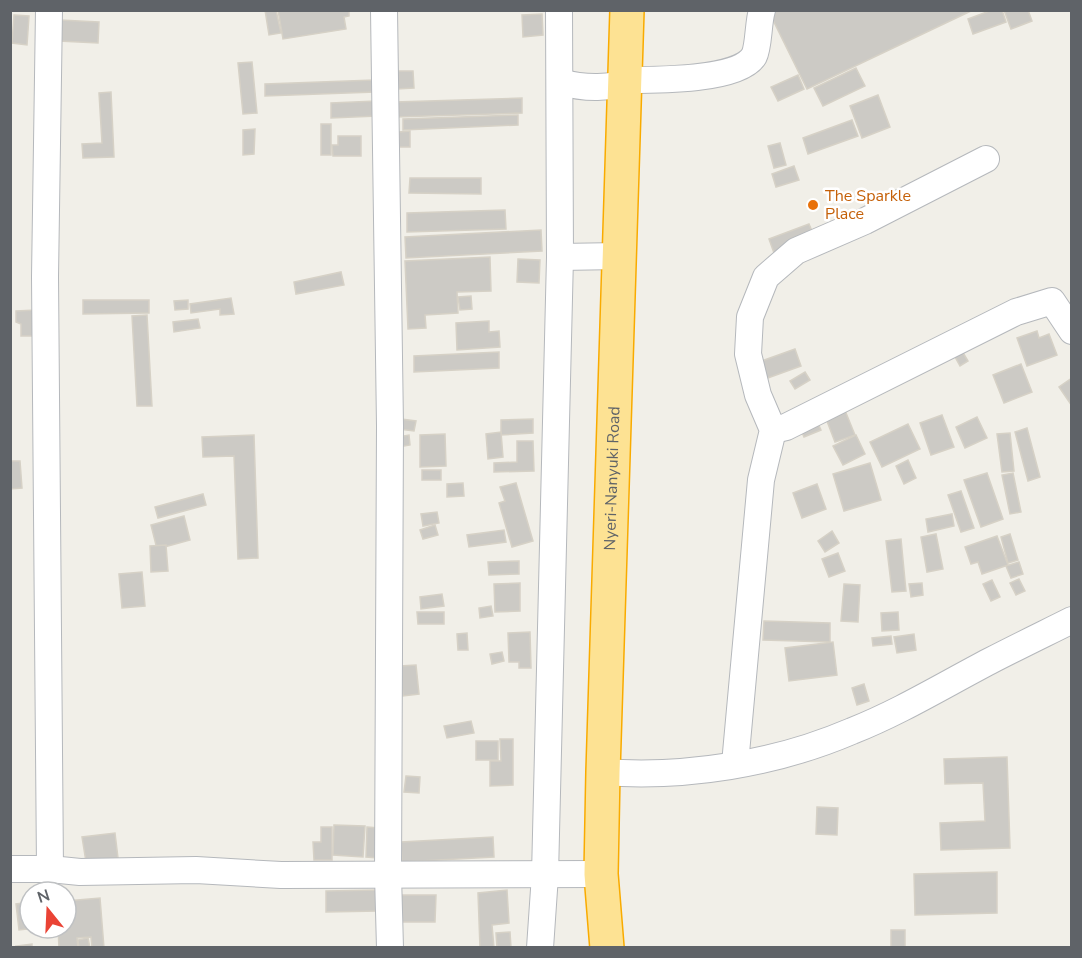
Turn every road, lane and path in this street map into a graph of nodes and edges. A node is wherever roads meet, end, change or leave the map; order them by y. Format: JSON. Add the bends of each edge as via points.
{"nodes":[{"id":1,"x":49,"y":10,"type":"edge"},
{"id":2,"x":384,"y":10,"type":"edge"},
{"id":3,"x":559,"y":10,"type":"edge"},
{"id":4,"x":627,"y":10,"type":"edge"},
{"id":5,"x":762,"y":10,"type":"edge"},
{"id":6,"x":628,"y":81,"type":"junction"},
{"id":7,"x":560,"y":82,"type":"junction"},
{"id":8,"x":987,"y":159,"type":"dead end"},
{"id":9,"x":560,"y":256,"type":"junction"},
{"id":10,"x":619,"y":256,"type":"junction"},
{"id":11,"x":1071,"y":331,"type":"edge"},
{"id":12,"x":772,"y":430,"type":"junction"},
{"id":13,"x":1071,"y":620,"type":"edge"},
{"id":14,"x":735,"y":765,"type":"junction"},
{"id":15,"x":603,"y":772,"type":"junction"},
{"id":16,"x":10,"y":869,"type":"edge"},
{"id":17,"x":50,"y":869,"type":"junction"},
{"id":18,"x":601,"y":874,"type":"junction"},
{"id":19,"x":388,"y":875,"type":"junction"},
{"id":20,"x":545,"y":875,"type":"junction"},
{"id":21,"x":390,"y":948,"type":"edge"},
{"id":22,"x":540,"y":948,"type":"edge"},
{"id":23,"x":607,"y":948,"type":"edge"}],
"edges":[{"from":1,"to":17,"type":"street","via":[[45,277]]},
{"from":2,"to":19,"type":"street","via":[[390,426]]},
{"from":3,"to":7,"type":"street"},
{"from":4,"to":6,"type":"highway","name":"Nyeri-Nanyuki Road"},
{"from":5,"to":6,"type":"street","via":[[755,51],[748,62],[692,78]]},
{"from":6,"to":7,"type":"street","via":[[582,88]]},
{"from":6,"to":10,"type":"highway","name":"Nyeri-Nanyuki Road"},
{"from":7,"to":9,"type":"street"},
{"from":8,"to":12,"type":"street","via":[[796,251],[766,277],[750,317],[748,354]]},
{"from":9,"to":10,"type":"street"},
{"from":9,"to":20,"type":"street"},
{"from":10,"to":15,"type":"highway","name":"Nyeri-Nanyuki Road"},
{"from":11,"to":12,"type":"street","via":[[1052,301],[1016,312],[786,427]]},
{"from":12,"to":14,"type":"street","via":[[761,480]]},
{"from":13,"to":14,"type":"street","via":[[888,716],[798,750]]},
{"from":14,"to":15,"type":"street","via":[[638,775]]},
{"from":15,"to":18,"type":"highway","name":"Nyeri-Nanyuki Road"},
{"from":16,"to":17,"type":"street"},
{"from":17,"to":19,"type":"street"},
{"from":18,"to":20,"type":"street"},
{"from":18,"to":23,"type":"highway","name":"Nyeri-Nanyuki Road"},
{"from":19,"to":20,"type":"street"},
{"from":19,"to":21,"type":"street"},
{"from":20,"to":22,"type":"street"}]}
